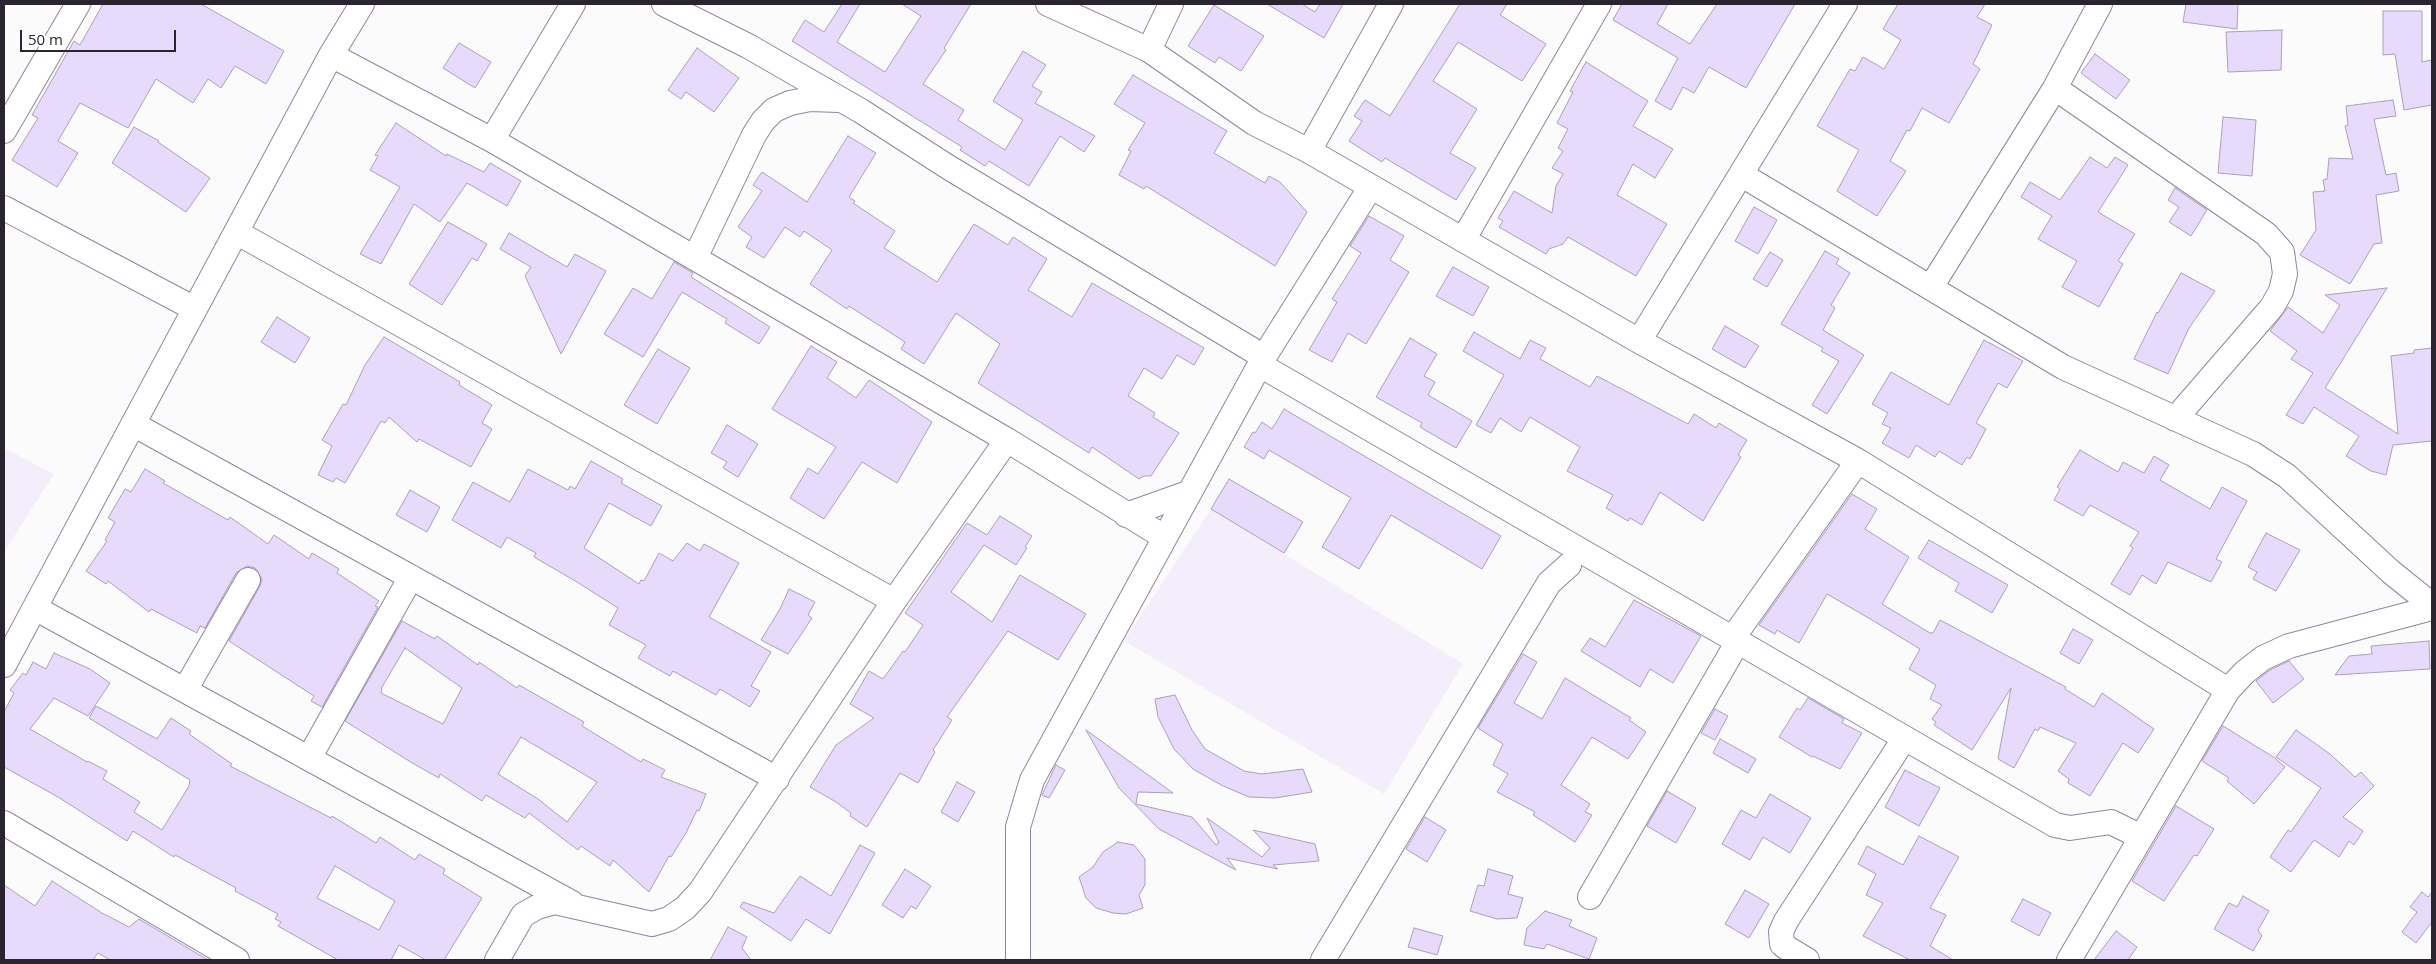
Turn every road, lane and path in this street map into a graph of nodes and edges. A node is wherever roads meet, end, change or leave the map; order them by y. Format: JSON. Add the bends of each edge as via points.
{"nodes":[{"id":1,"x":78,"y":4,"type":"edge"},
{"id":2,"x":362,"y":4,"type":"edge"},
{"id":3,"x":573,"y":4,"type":"edge"},
{"id":4,"x":664,"y":4,"type":"edge"},
{"id":5,"x":1048,"y":4,"type":"edge"},
{"id":6,"x":1171,"y":4,"type":"edge"},
{"id":7,"x":1391,"y":4,"type":"edge"},
{"id":8,"x":1599,"y":4,"type":"edge"},
{"id":9,"x":1845,"y":4,"type":"edge"},
{"id":10,"x":2100,"y":4,"type":"edge"},
{"id":11,"x":1149,"y":50,"type":"junction"},
{"id":12,"x":331,"y":55,"type":"junction"},
{"id":13,"x":2055,"y":88,"type":"junction"},
{"id":14,"x":841,"y":100,"type":"junction"},
{"id":15,"x":4,"y":131,"type":"edge"},
{"id":16,"x":492,"y":140,"type":"junction"},
{"id":17,"x":1309,"y":151,"type":"junction"},
{"id":18,"x":1742,"y":175,"type":"junction"},
{"id":19,"x":1370,"y":188,"type":"junction"},
{"id":20,"x":4,"y":208,"type":"edge"},
{"id":21,"x":236,"y":232,"type":"junction"},
{"id":22,"x":1463,"y":240,"type":"junction"},
{"id":23,"x":695,"y":258,"type":"junction"},
{"id":24,"x":1931,"y":287,"type":"junction"},
{"id":25,"x":195,"y":309,"type":"junction"},
{"id":26,"x":1639,"y":341,"type":"junction"},
{"id":27,"x":1262,"y":361,"type":"junction"},
{"id":28,"x":2175,"y":419,"type":"junction"},
{"id":29,"x":133,"y":424,"type":"junction"},
{"id":30,"x":1007,"y":440,"type":"junction"},
{"id":31,"x":1858,"y":461,"type":"junction"},
{"id":32,"x":1188,"y":494,"type":"junction"},
{"id":33,"x":1126,"y":514,"type":"junction"},
{"id":34,"x":1164,"y":538,"type":"junction"},
{"id":35,"x":1569,"y":565,"type":"dead end"},
{"id":36,"x":411,"y":577,"type":"junction"},
{"id":37,"x":248,"y":580,"type":"dead end"},
{"id":38,"x":894,"y":601,"type":"junction"},
{"id":39,"x":2432,"y":606,"type":"edge"},
{"id":40,"x":35,"y":608,"type":"junction"},
{"id":41,"x":1735,"y":641,"type":"junction"},
{"id":42,"x":4,"y":665,"type":"edge"},
{"id":43,"x":186,"y":690,"type":"junction"},
{"id":44,"x":2228,"y":690,"type":"junction"},
{"id":45,"x":1904,"y":738,"type":"junction"},
{"id":46,"x":309,"y":758,"type":"junction"},
{"id":47,"x":777,"y":779,"type":"junction"},
{"id":48,"x":4,"y":823,"type":"edge"},
{"id":49,"x":2141,"y":837,"type":"junction"},
{"id":50,"x":1590,"y":897,"type":"dead end"},
{"id":51,"x":577,"y":905,"type":"junction"},
{"id":52,"x":237,"y":960,"type":"edge"},
{"id":53,"x":497,"y":960,"type":"edge"},
{"id":54,"x":1018,"y":960,"type":"edge"},
{"id":55,"x":1323,"y":960,"type":"edge"},
{"id":56,"x":1807,"y":960,"type":"edge"},
{"id":57,"x":2070,"y":960,"type":"edge"}],
"edges":[{"from":1,"to":15,"type":"street"},
{"from":2,"to":12,"type":"street"},
{"from":3,"to":16,"type":"street"},
{"from":4,"to":14,"type":"street","via":[[748,46]]},
{"from":5,"to":11,"type":"street"},
{"from":6,"to":11,"type":"street"},
{"from":7,"to":17,"type":"street"},
{"from":8,"to":22,"type":"street"},
{"from":9,"to":18,"type":"street"},
{"from":10,"to":13,"type":"street"},
{"from":11,"to":17,"type":"street","via":[[1254,123]]},
{"from":12,"to":16,"type":"street"},
{"from":12,"to":21,"type":"street"},
{"from":13,"to":24,"type":"street"},
{"from":13,"to":28,"type":"street","via":[[2266,234],[2282,252],[2285,274],[2281,291],[2272,307]]},
{"from":14,"to":23,"type":"street","via":[[810,99],[790,103],[774,110],[763,121]]},
{"from":14,"to":27,"type":"street"},
{"from":16,"to":23,"type":"street"},
{"from":17,"to":19,"type":"street"},
{"from":18,"to":24,"type":"street"},
{"from":18,"to":26,"type":"street"},
{"from":19,"to":22,"type":"street"},
{"from":19,"to":27,"type":"street"},
{"from":20,"to":25,"type":"street"},
{"from":21,"to":25,"type":"street"},
{"from":21,"to":38,"type":"street"},
{"from":22,"to":26,"type":"street"},
{"from":23,"to":30,"type":"street"},
{"from":24,"to":28,"type":"street","via":[[2063,367]]},
{"from":25,"to":29,"type":"street"},
{"from":26,"to":31,"type":"street"},
{"from":27,"to":32,"type":"street"},
{"from":27,"to":41,"type":"street"},
{"from":28,"to":39,"type":"street","via":[[2253,454],[2287,476]]},
{"from":29,"to":36,"type":"street"},
{"from":29,"to":40,"type":"street"},
{"from":30,"to":33,"type":"street"},
{"from":30,"to":38,"type":"street"},
{"from":31,"to":41,"type":"street"},
{"from":31,"to":44,"type":"street"},
{"from":32,"to":33,"type":"street"},
{"from":32,"to":34,"type":"street"},
{"from":33,"to":34,"type":"street"},
{"from":34,"to":54,"type":"street","via":[[1032,780],[1018,826]]},
{"from":35,"to":55,"type":"street","via":[[1549,583],[1534,606]]},
{"from":36,"to":46,"type":"street"},
{"from":36,"to":47,"type":"street"},
{"from":37,"to":43,"type":"street"},
{"from":38,"to":47,"type":"street"},
{"from":39,"to":44,"type":"street","via":[[2289,646],[2263,658]]},
{"from":40,"to":42,"type":"street"},
{"from":40,"to":43,"type":"street"},
{"from":41,"to":45,"type":"street"},
{"from":41,"to":50,"type":"street"},
{"from":43,"to":46,"type":"street"},
{"from":44,"to":49,"type":"street"},
{"from":45,"to":49,"type":"street","via":[[2055,826],[2070,828],[2111,822]]},
{"from":45,"to":56,"type":"street","via":[[1781,932],[1782,944]]},
{"from":46,"to":51,"type":"street"},
{"from":47,"to":51,"type":"street","via":[[700,892],[669,919],[652,924]]},
{"from":48,"to":52,"type":"street"},
{"from":49,"to":57,"type":"street"},
{"from":51,"to":53,"type":"street","via":[[555,902],[523,915]]}]}
